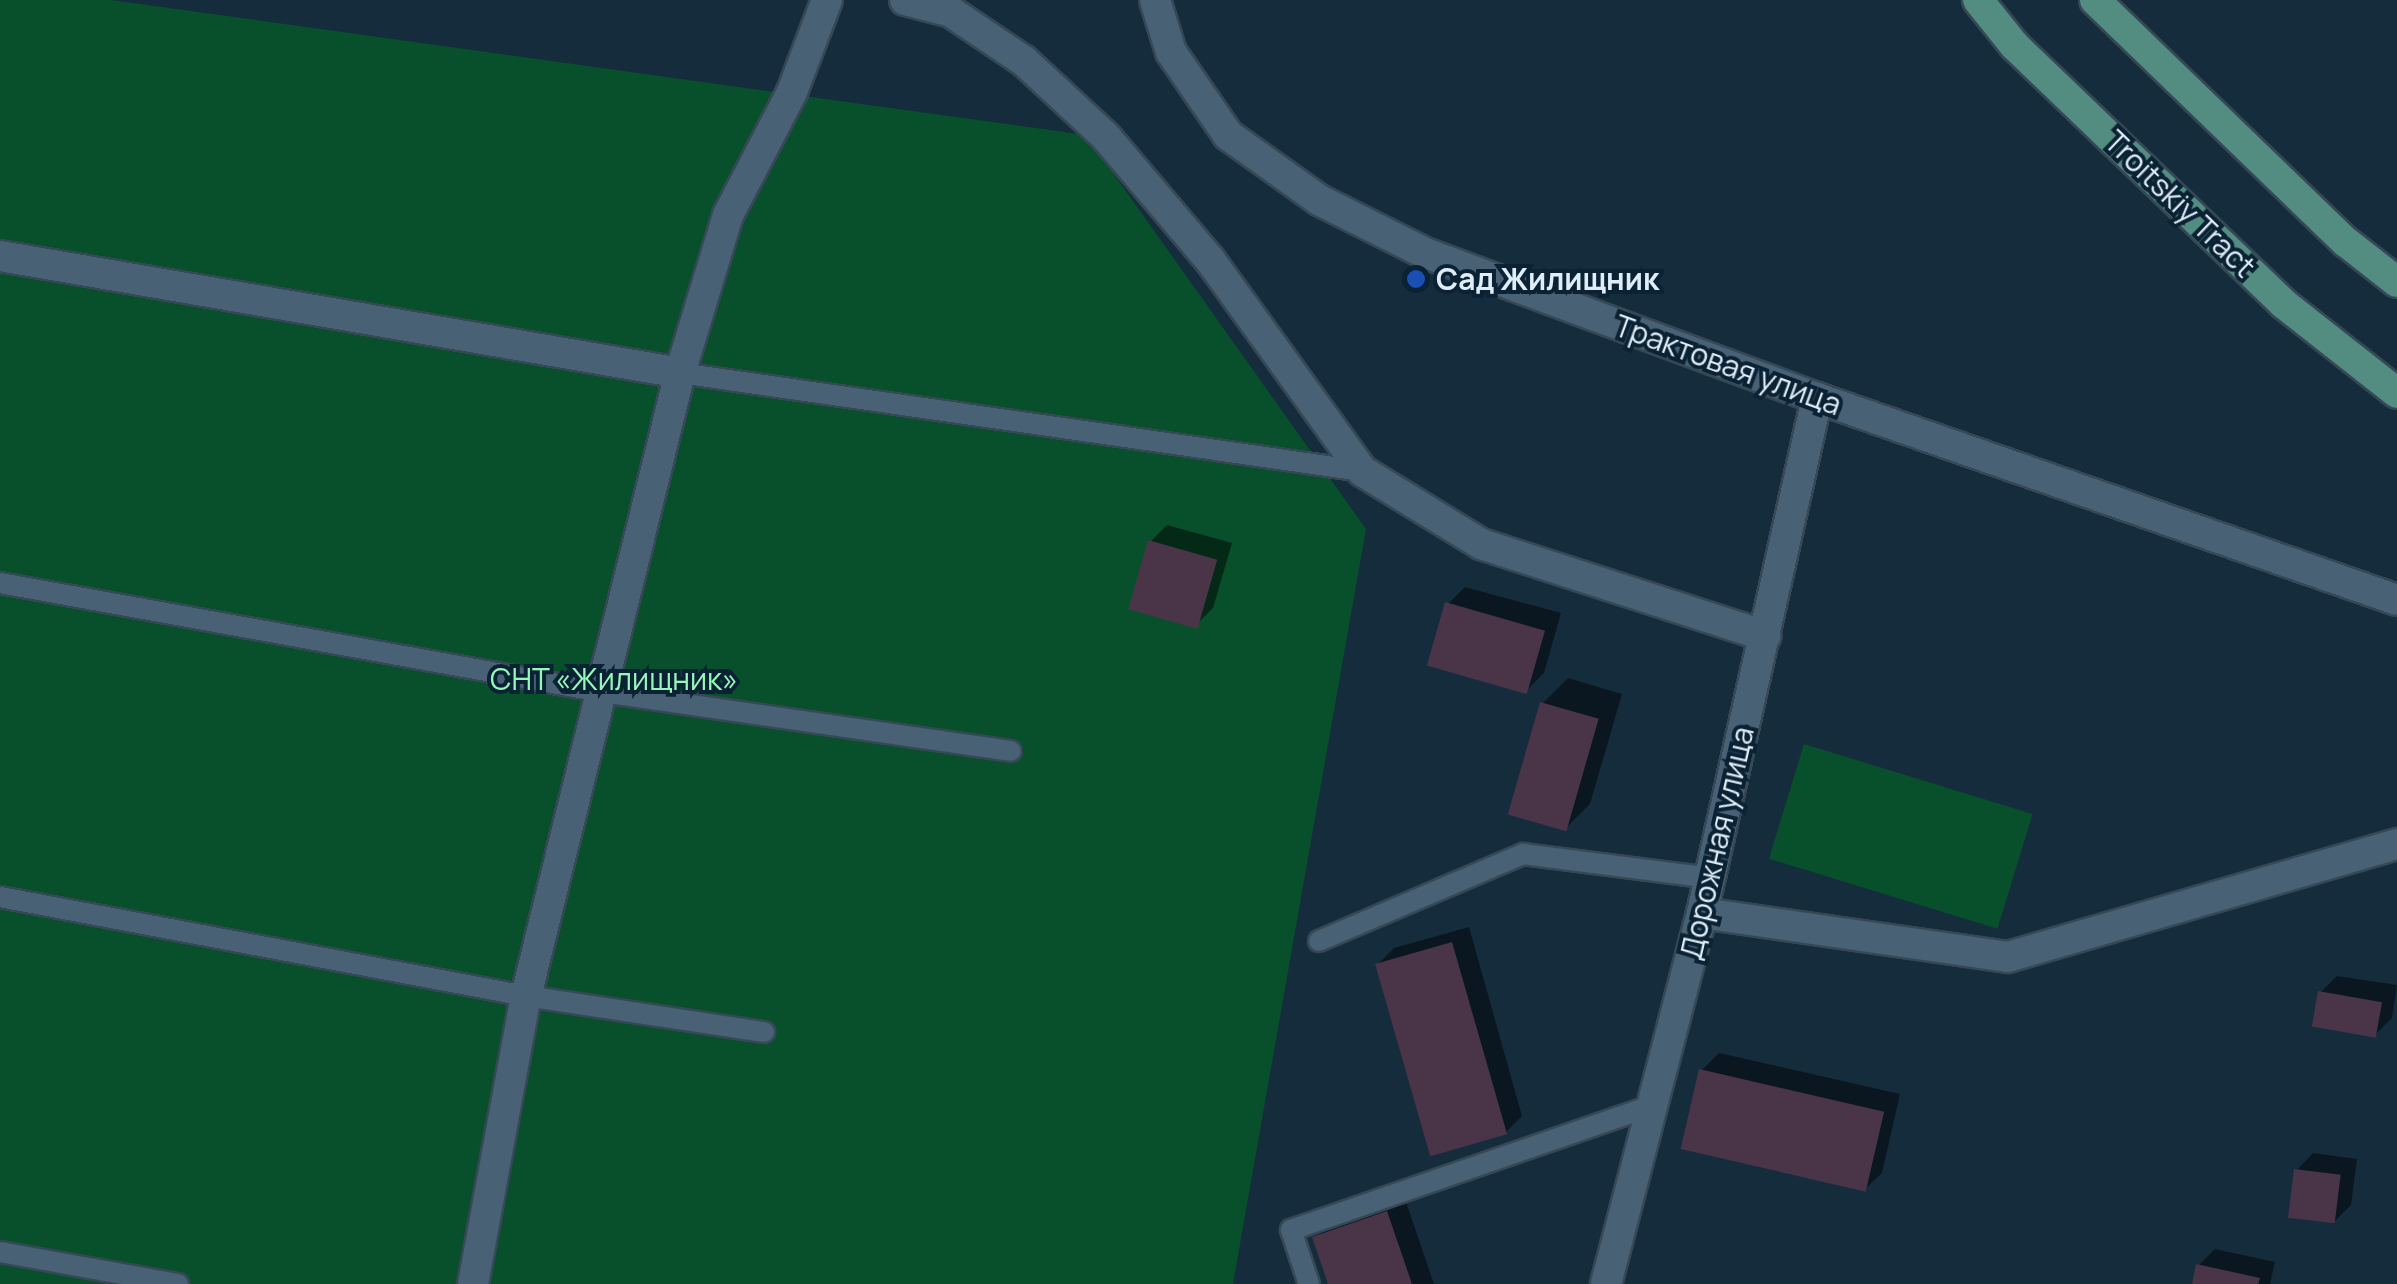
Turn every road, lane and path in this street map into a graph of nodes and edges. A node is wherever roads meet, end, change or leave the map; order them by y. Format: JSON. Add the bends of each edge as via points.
{"nodes":[{"id":1,"x":827,"y":0,"type":"edge"},
{"id":2,"x":905,"y":0,"type":"edge"},
{"id":3,"x":1155,"y":0,"type":"edge"},
{"id":4,"x":1978,"y":0,"type":"edge"},
{"id":5,"x":2096,"y":0,"type":"edge"},
{"id":6,"x":0,"y":256,"type":"edge"},
{"id":7,"x":2397,"y":282,"type":"edge"},
{"id":8,"x":680,"y":373,"type":"junction"},
{"id":9,"x":2397,"y":393,"type":"edge"},
{"id":10,"x":1817,"y":398,"type":"junction"},
{"id":11,"x":1362,"y":471,"type":"junction"},
{"id":12,"x":0,"y":583,"type":"edge"},
{"id":13,"x":2397,"y":600,"type":"edge"},
{"id":14,"x":1765,"y":636,"type":"junction"},
{"id":15,"x":602,"y":692,"type":"junction"},
{"id":16,"x":1011,"y":751,"type":"dead end"},
{"id":17,"x":2397,"y":844,"type":"edge"},
{"id":18,"x":1710,"y":878,"type":"junction"},
{"id":19,"x":0,"y":897,"type":"edge"},
{"id":20,"x":1702,"y":913,"type":"junction"},
{"id":21,"x":1319,"y":941,"type":"dead end"},
{"id":22,"x":526,"y":996,"type":"junction"},
{"id":23,"x":764,"y":1032,"type":"dead end"},
{"id":24,"x":1652,"y":1105,"type":"junction"},
{"id":25,"x":0,"y":1252,"type":"edge"},
{"id":26,"x":178,"y":1284,"type":"edge"},
{"id":27,"x":473,"y":1284,"type":"edge"},
{"id":28,"x":1309,"y":1284,"type":"edge"},
{"id":29,"x":1606,"y":1284,"type":"edge"}],
"edges":[{"from":1,"to":8,"type":"street","via":[[792,92],[728,215]]},
{"from":2,"to":11,"type":"street","via":[[951,12],[1024,61],[1106,137],[1210,260]]},
{"from":3,"to":10,"type":"street","name":"Трактовая улица","via":[[1170,52],[1228,135],[1319,200],[1425,253]]},
{"from":4,"to":9,"type":"main road","name":"Troitskiy Tract","via":[[2014,44],[2284,304]]},
{"from":5,"to":7,"type":"main road","via":[[2346,242]]},
{"from":6,"to":8,"type":"street"},
{"from":8,"to":11,"type":"lane"},
{"from":8,"to":15,"type":"street"},
{"from":10,"to":13,"type":"street","name":"Трактовая улица"},
{"from":10,"to":14,"type":"street","name":"Дорожная улица"},
{"from":11,"to":14,"type":"street","via":[[1480,544]]},
{"from":12,"to":15,"type":"lane"},
{"from":14,"to":18,"type":"street","name":"Дорожная улица"},
{"from":15,"to":16,"type":"lane"},
{"from":15,"to":22,"type":"street"},
{"from":17,"to":20,"type":"street","via":[[2008,957]]},
{"from":18,"to":20,"type":"street","name":"Дорожная улица"},
{"from":18,"to":21,"type":"lane","via":[[1524,854]]},
{"from":19,"to":22,"type":"lane"},
{"from":20,"to":24,"type":"street","name":"Дорожная улица"},
{"from":22,"to":23,"type":"lane"},
{"from":22,"to":27,"type":"street"},
{"from":24,"to":28,"type":"lane","via":[[1292,1230]]},
{"from":24,"to":29,"type":"street","name":"Дорожная улица"},
{"from":25,"to":26,"type":"lane"}]}
